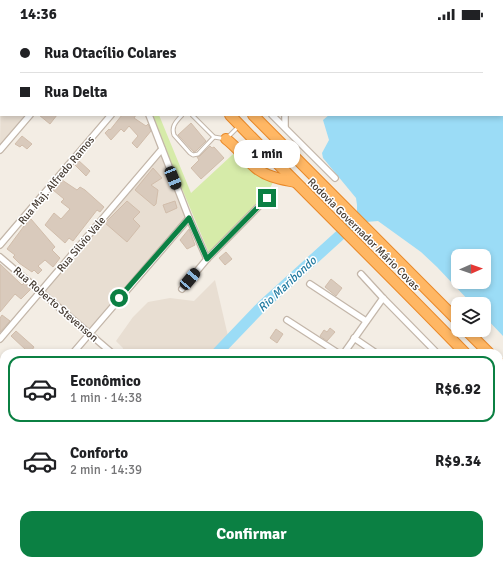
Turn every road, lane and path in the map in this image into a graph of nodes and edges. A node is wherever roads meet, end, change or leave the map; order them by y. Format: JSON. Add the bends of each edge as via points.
{"nodes":[{"id":1,"x":29,"y":116,"type":"edge"},
{"id":2,"x":110,"y":116,"type":"edge"},
{"id":3,"x":149,"y":116,"type":"edge"},
{"id":4,"x":181,"y":116,"type":"edge"},
{"id":5,"x":193,"y":116,"type":"edge"},
{"id":6,"x":231,"y":116,"type":"edge"},
{"id":7,"x":254,"y":116,"type":"edge"},
{"id":8,"x":273,"y":116,"type":"edge"},
{"id":9,"x":285,"y":116,"type":"edge"},
{"id":10,"x":240,"y":125,"type":"junction"},
{"id":11,"x":285,"y":127,"type":"junction"},
{"id":12,"x":214,"y":137,"type":"junction"},
{"id":13,"x":226,"y":139,"type":"junction"},
{"id":14,"x":162,"y":149,"type":"junction"},
{"id":15,"x":0,"y":150,"type":"edge"},
{"id":16,"x":335,"y":178,"type":"dead end"},
{"id":17,"x":295,"y":182,"type":"junction"},
{"id":18,"x":267,"y":198,"type":"dead end"},
{"id":19,"x":189,"y":218,"type":"junction"},
{"id":20,"x":0,"y":245,"type":"edge"},
{"id":21,"x":0,"y":257,"type":"edge"},
{"id":22,"x":207,"y":259,"type":"junction"},
{"id":23,"x":361,"y":274,"type":"dead end"},
{"id":24,"x":310,"y":284,"type":"dead end"},
{"id":25,"x":182,"y":289,"type":"dead end"},
{"id":26,"x":41,"y":291,"type":"junction"},
{"id":27,"x":383,"y":298,"type":"junction"},
{"id":28,"x":451,"y":314,"type":"edge"},
{"id":29,"x":287,"y":320,"type":"dead end"},
{"id":30,"x":366,"y":321,"type":"junction"},
{"id":31,"x":89,"y":333,"type":"junction"},
{"id":32,"x":473,"y":337,"type":"edge"},
{"id":33,"x":354,"y":338,"type":"junction"},
{"id":34,"x":0,"y":340,"type":"edge"},
{"id":35,"x":75,"y":349,"type":"edge"},
{"id":36,"x":107,"y":349,"type":"edge"},
{"id":37,"x":332,"y":349,"type":"edge"},
{"id":38,"x":347,"y":349,"type":"edge"},
{"id":39,"x":370,"y":349,"type":"edge"},
{"id":40,"x":433,"y":349,"type":"edge"},
{"id":41,"x":461,"y":349,"type":"edge"},
{"id":42,"x":485,"y":349,"type":"edge"}],
"edges":[{"from":1,"to":15,"type":"street"},
{"from":2,"to":20,"type":"street","name":"Rua Maj. Alfredo Ramos"},
{"from":3,"to":14,"type":"street"},
{"from":4,"to":12,"type":"lane","via":[[174,124],[173,132],[193,155],[198,154]]},
{"from":5,"to":12,"type":"lane"},
{"from":6,"to":10,"type":"highway","name":"Rodovia Governador Mário Covas"},
{"from":7,"to":28,"type":"highway","name":"Rodovia Governador Mário Covas"},
{"from":8,"to":11,"type":"street"},
{"from":9,"to":11,"type":"street"},
{"from":10,"to":13,"type":"lane"},
{"from":10,"to":17,"type":"highway","name":"Rodovia Governador Mário Covas"},
{"from":11,"to":16,"type":"street"},
{"from":12,"to":13,"type":"lane"},
{"from":13,"to":17,"type":"highway","via":[[256,168],[271,176]]},
{"from":14,"to":19,"type":"street"},
{"from":14,"to":26,"type":"street","name":"Rua Silvio Vale"},
{"from":17,"to":41,"type":"highway","name":"Rodovia Governador Mário Covas"},
{"from":18,"to":22,"type":"street"},
{"from":19,"to":22,"type":"street"},
{"from":19,"to":31,"type":"street"},
{"from":21,"to":26,"type":"street","name":"Rua Roberto Stevenson"},
{"from":22,"to":25,"type":"street"},
{"from":23,"to":27,"type":"street"},
{"from":24,"to":30,"type":"street"},
{"from":26,"to":31,"type":"street","name":"Rua Roberto Stevenson"},
{"from":26,"to":34,"type":"street","name":"Rua Silvio Vale"},
{"from":27,"to":30,"type":"street"},
{"from":27,"to":40,"type":"street"},
{"from":29,"to":37,"type":"street"},
{"from":30,"to":33,"type":"street"},
{"from":31,"to":35,"type":"street"},
{"from":31,"to":36,"type":"street","name":"Rua Roberto Stevenson"},
{"from":32,"to":42,"type":"highway"},
{"from":33,"to":38,"type":"street"},
{"from":33,"to":39,"type":"street"}]}
